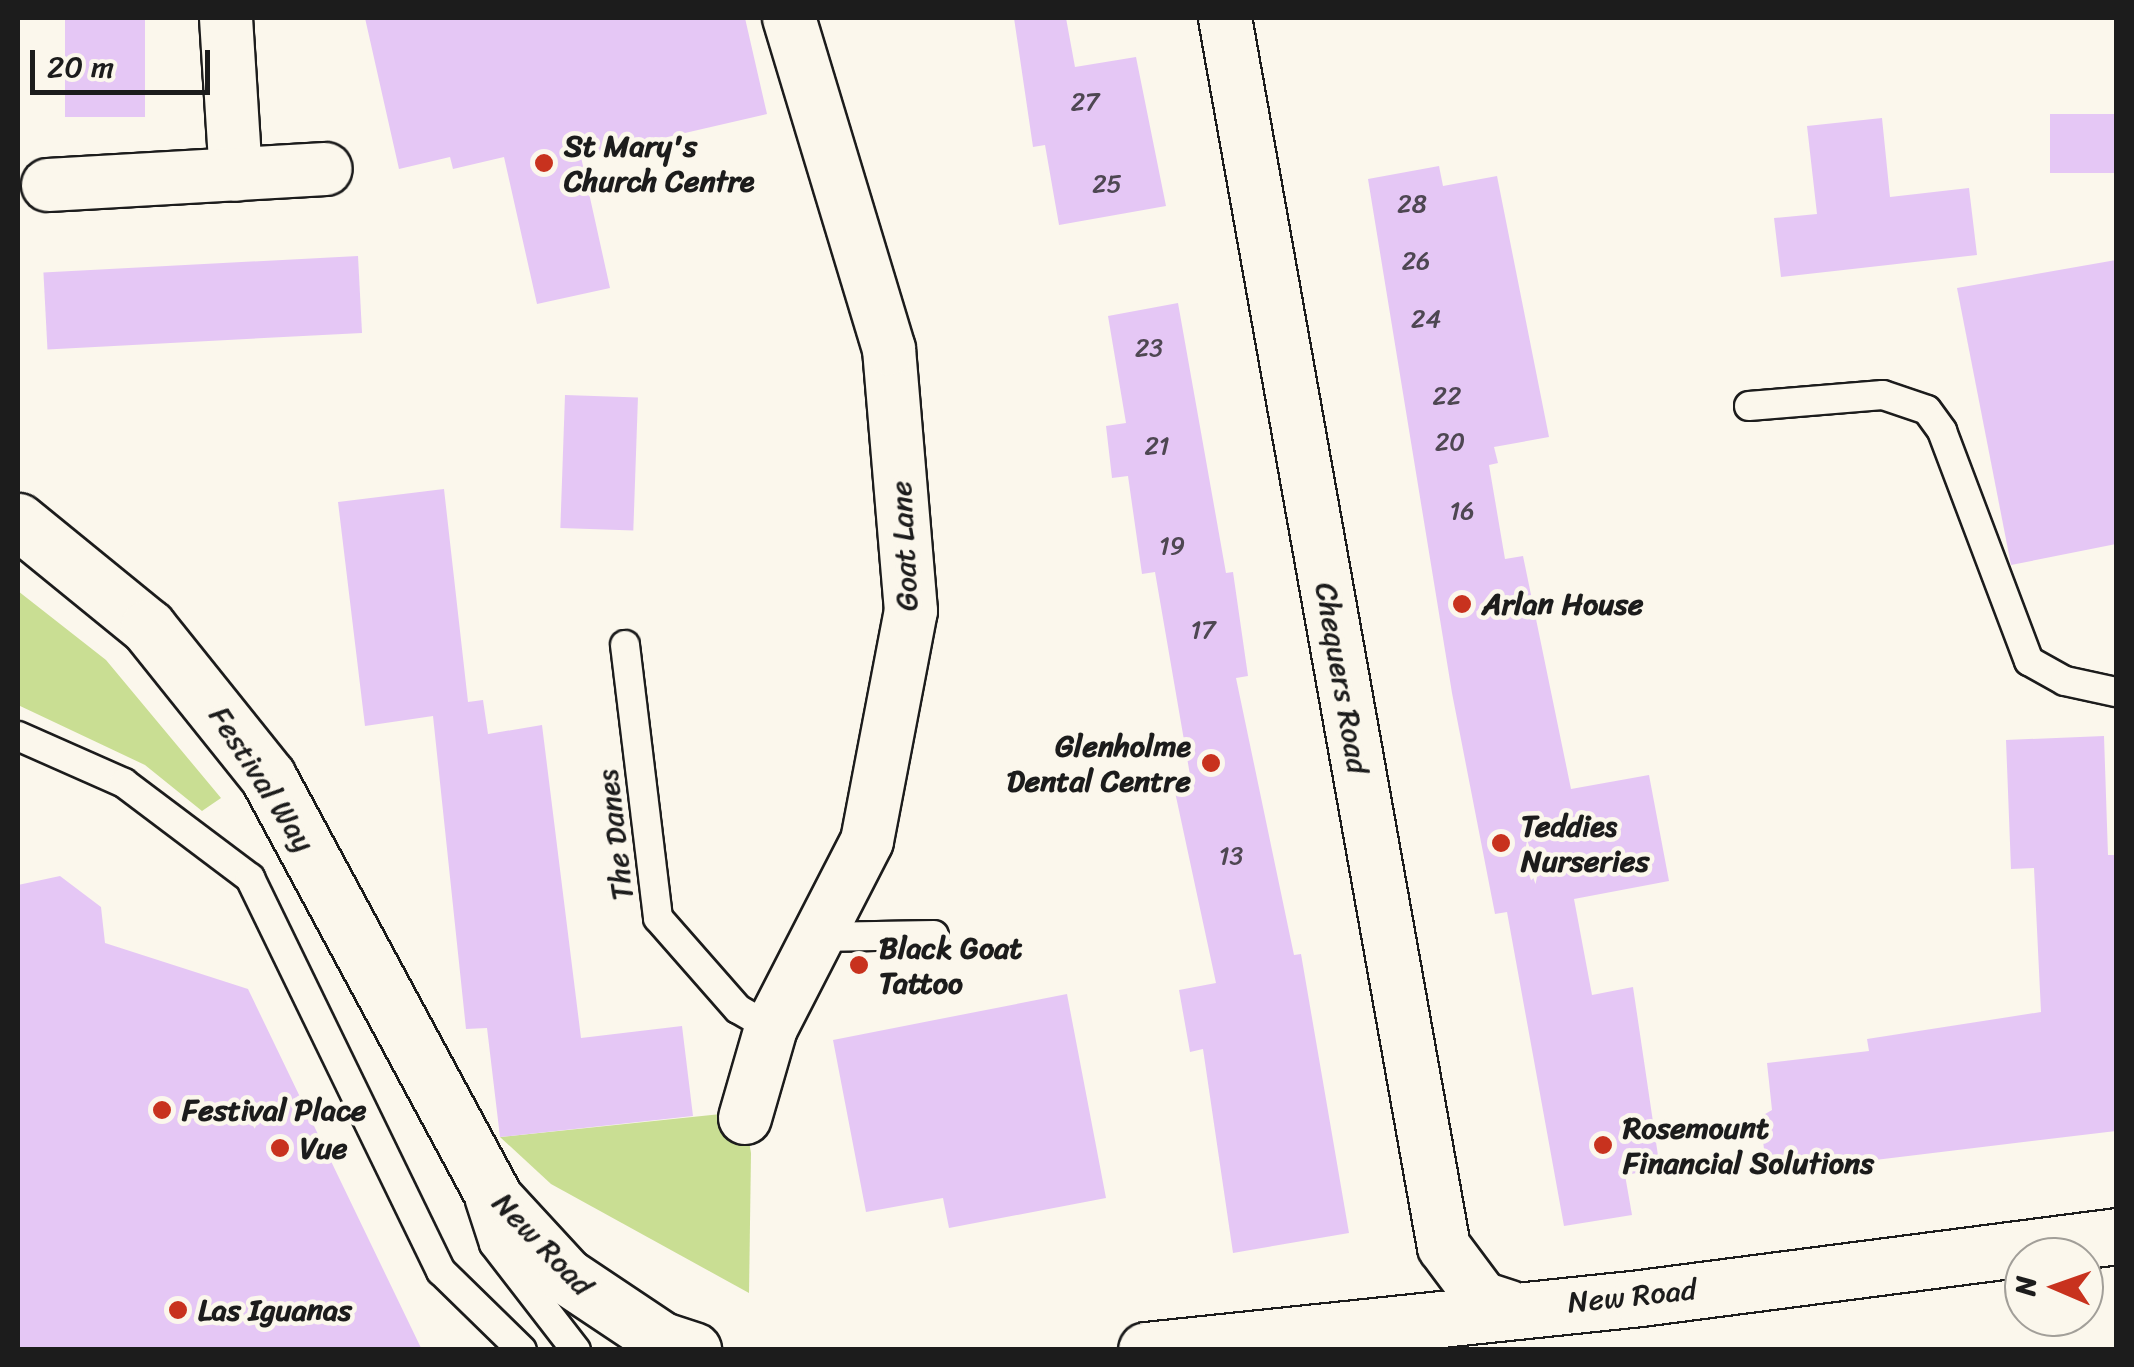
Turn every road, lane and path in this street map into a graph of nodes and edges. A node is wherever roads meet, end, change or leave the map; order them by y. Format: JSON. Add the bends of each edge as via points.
{"nodes":[{"id":1,"x":226,"y":18,"type":"edge"},
{"id":2,"x":789,"y":18,"type":"edge"},
{"id":3,"x":1225,"y":18,"type":"edge"},
{"id":4,"x":326,"y":169,"type":"dead end"},
{"id":5,"x":236,"y":175,"type":"junction"},
{"id":6,"x":48,"y":185,"type":"dead end"},
{"id":7,"x":1749,"y":406,"type":"dead end"},
{"id":8,"x":18,"y":521,"type":"edge"},
{"id":9,"x":625,"y":645,"type":"dead end"},
{"id":10,"x":2116,"y":692,"type":"edge"},
{"id":11,"x":18,"y":736,"type":"edge"},
{"id":12,"x":934,"y":935,"type":"dead end"},
{"id":13,"x":818,"y":937,"type":"junction"},
{"id":14,"x":771,"y":1028,"type":"junction"},
{"id":15,"x":745,"y":1118,"type":"dead end"},
{"id":16,"x":462,"y":1148,"type":"junction"},
{"id":17,"x":2116,"y":1236,"type":"edge"},
{"id":18,"x":1510,"y":1307,"type":"junction"},
{"id":19,"x":1304,"y":1341,"type":"edge"},
{"id":20,"x":522,"y":1350,"type":"edge"},
{"id":21,"x":576,"y":1350,"type":"edge"},
{"id":22,"x":693,"y":1350,"type":"edge"},
{"id":23,"x":1146,"y":1350,"type":"edge"}],
"edges":[{"from":1,"to":5,"type":"street"},
{"from":2,"to":13,"type":"street","name":"Goat Lane","via":[[890,349],[911,611],[867,841]]},
{"from":3,"to":18,"type":"street","name":"Chequers Road","via":[[1444,1248],[1482,1298]]},
{"from":4,"to":5,"type":"street"},
{"from":5,"to":6,"type":"street"},
{"from":7,"to":10,"type":"lane","via":[[1882,395],[1927,410],[1942,431],[2028,661],[2065,681]]},
{"from":8,"to":16,"type":"street","name":"Festival Way","via":[[148,627],[268,777]]},
{"from":9,"to":14,"type":"lane","name":"The Danes","via":[[658,918],[738,1009]]},
{"from":11,"to":20,"type":"lane","via":[[124,783],[250,878],[441,1271],[483,1319]]},
{"from":12,"to":13,"type":"lane"},
{"from":13,"to":14,"type":"street","name":"Goat Lane"},
{"from":14,"to":15,"type":"street","name":"Goat Lane"},
{"from":16,"to":21,"type":"lane","via":[[494,1244]]},
{"from":16,"to":22,"type":"street","name":"New Road","via":[[496,1199],[566,1276],[662,1340]]},
{"from":17,"to":18,"type":"street","name":"New Road","via":[[1640,1298]]},
{"from":18,"to":19,"type":"street","name":"New Road"},
{"from":19,"to":23,"type":"street","name":"New Road"}]}
